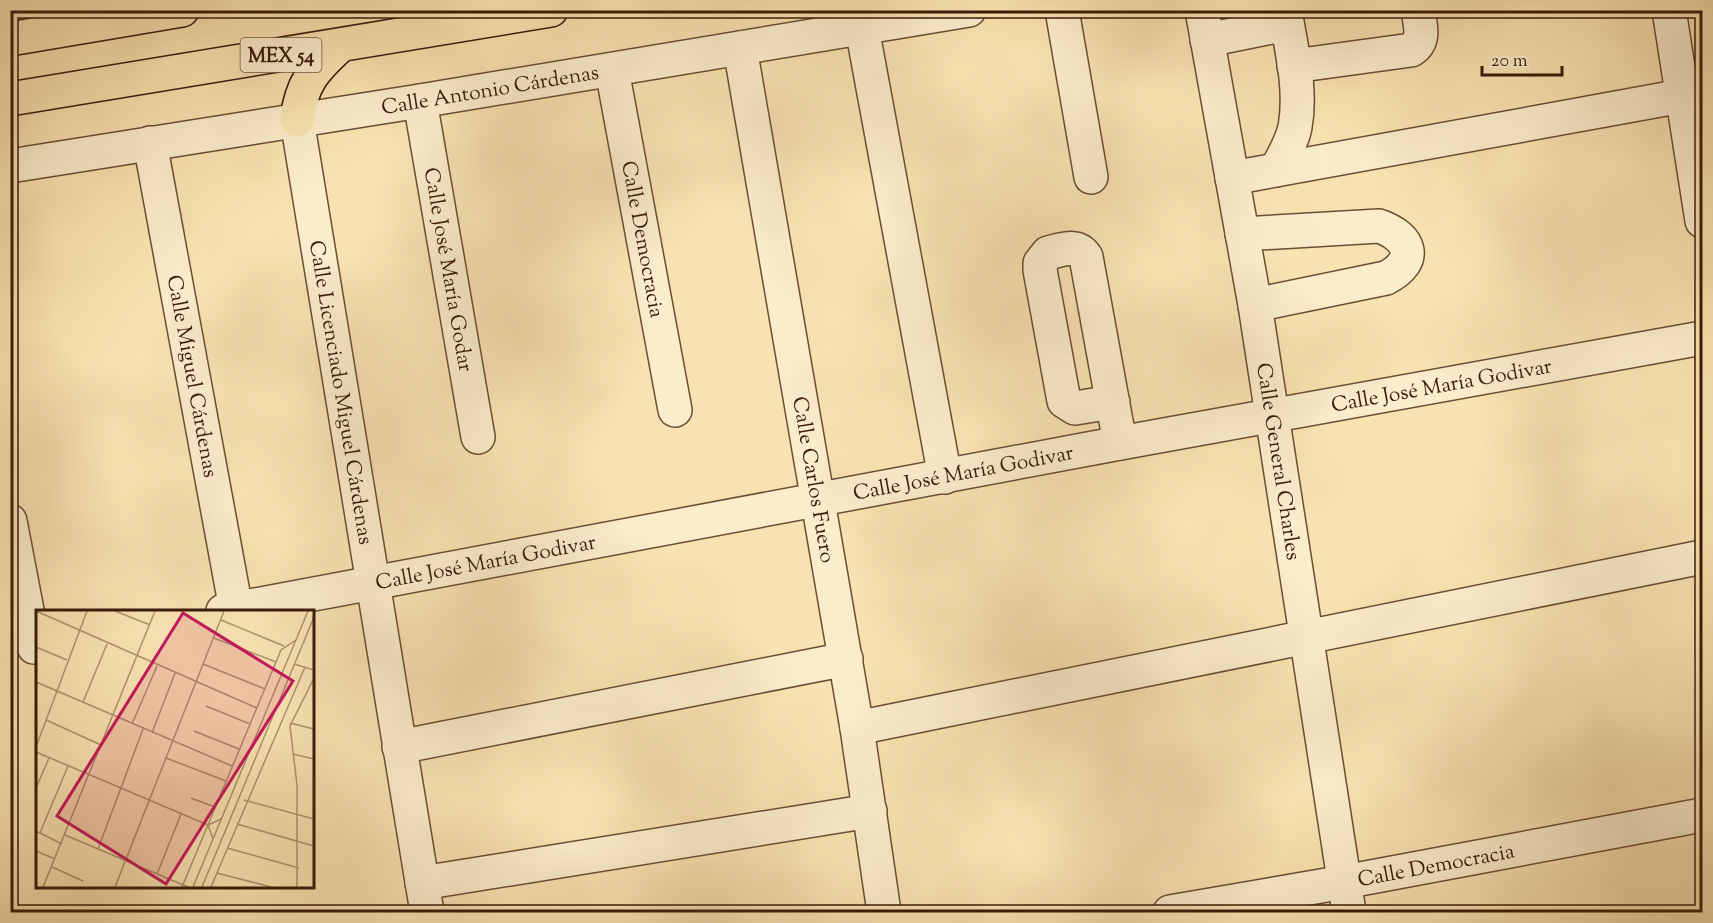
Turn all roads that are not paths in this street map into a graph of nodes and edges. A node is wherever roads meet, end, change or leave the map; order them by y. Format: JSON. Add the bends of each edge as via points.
{"nodes":[{"id":1,"x":182,"y":10,"type":"edge"},
{"id":2,"x":551,"y":10,"type":"edge"},
{"id":3,"x":969,"y":10,"type":"edge"},
{"id":4,"x":1062,"y":10,"type":"edge"},
{"id":5,"x":1418,"y":10,"type":"edge"},
{"id":6,"x":1669,"y":10,"type":"edge"},
{"id":7,"x":1286,"y":17,"type":"edge"},
{"id":8,"x":1205,"y":25,"type":"edge"},
{"id":9,"x":862,"y":28,"type":"junction"},
{"id":10,"x":10,"y":39,"type":"edge"},
{"id":11,"x":341,"y":45,"type":"junction"},
{"id":12,"x":740,"y":48,"type":"junction"},
{"id":13,"x":1294,"y":66,"type":"junction"},
{"id":14,"x":612,"y":70,"type":"junction"},
{"id":15,"x":1682,"y":96,"type":"junction"},
{"id":16,"x":10,"y":99,"type":"edge"},
{"id":17,"x":420,"y":101,"type":"junction"},
{"id":18,"x":297,"y":120,"type":"junction"},
{"id":19,"x":150,"y":143,"type":"junction"},
{"id":20,"x":10,"y":166,"type":"edge"},
{"id":21,"x":1276,"y":170,"type":"junction"},
{"id":22,"x":1091,"y":177,"type":"dead end"},
{"id":23,"x":1232,"y":178,"type":"junction"},
{"id":24,"x":1702,"y":221,"type":"edge"},
{"id":25,"x":1242,"y":234,"type":"junction"},
{"id":26,"x":1255,"y":305,"type":"junction"},
{"id":27,"x":1702,"y":338,"type":"edge"},
{"id":28,"x":1113,"y":402,"type":"dead end"},
{"id":29,"x":675,"y":410,"type":"dead end"},
{"id":30,"x":1273,"y":416,"type":"junction"},
{"id":31,"x":478,"y":437,"type":"dead end"},
{"id":32,"x":1120,"y":443,"type":"junction"},
{"id":33,"x":945,"y":477,"type":"junction"},
{"id":34,"x":819,"y":500,"type":"junction"},
{"id":35,"x":10,"y":521,"type":"edge"},
{"id":36,"x":1702,"y":557,"type":"edge"},
{"id":37,"x":371,"y":583,"type":"junction"},
{"id":38,"x":230,"y":610,"type":"edge"},
{"id":39,"x":1306,"y":637,"type":"junction"},
{"id":40,"x":27,"y":648,"type":"edge"},
{"id":41,"x":846,"y":659,"type":"junction"},
{"id":42,"x":857,"y":728,"type":"junction"},
{"id":43,"x":399,"y":747,"type":"junction"},
{"id":44,"x":870,"y":811,"type":"junction"},
{"id":45,"x":1702,"y":815,"type":"edge"},
{"id":46,"x":1346,"y":897,"type":"edge"},
{"id":47,"x":424,"y":898,"type":"edge"},
{"id":48,"x":884,"y":912,"type":"edge"},
{"id":49,"x":1170,"y":912,"type":"edge"}],
"edges":[{"from":1,"to":10,"type":"main road"},
{"from":2,"to":11,"type":"main road","number":"MEX 54"},
{"from":3,"to":9,"type":"street","name":"Calle Antonio Cárdenas"},
{"from":4,"to":22,"type":"street"},
{"from":5,"to":13,"type":"street","via":[[1420,42],[1411,50]]},
{"from":6,"to":15,"type":"street"},
{"from":7,"to":8,"type":"street"},
{"from":7,"to":13,"type":"street"},
{"from":8,"to":23,"type":"street","name":"Calle General Charles"},
{"from":9,"to":12,"type":"street","name":"Calle Antonio Cárdenas"},
{"from":9,"to":33,"type":"street"},
{"from":11,"to":16,"type":"main road","number":"MEX 54"},
{"from":11,"to":18,"type":"main road","via":[[307,81]]},
{"from":12,"to":14,"type":"street","name":"Calle Antonio Cárdenas"},
{"from":12,"to":34,"type":"street","name":"Calle Carlos Fuero"},
{"from":13,"to":21,"type":"street","via":[[1295,128]]},
{"from":14,"to":17,"type":"street","name":"Calle Antonio Cárdenas"},
{"from":14,"to":29,"type":"street","name":"Calle Democracia"},
{"from":15,"to":21,"type":"street"},
{"from":15,"to":24,"type":"street"},
{"from":17,"to":18,"type":"street","name":"Calle Antonio Cárdenas"},
{"from":17,"to":31,"type":"street","name":"Calle José María Godar"},
{"from":18,"to":19,"type":"street","name":"Calle Antonio Cárdenas"},
{"from":18,"to":37,"type":"street","name":"Calle Licenciado Miguel Cárdenas"},
{"from":19,"to":20,"type":"street","name":"Calle Antonio Cárdenas"},
{"from":19,"to":38,"type":"street","name":"Calle Miguel Cárdenas"},
{"from":21,"to":23,"type":"street"},
{"from":23,"to":25,"type":"street","name":"Calle General Charles"},
{"from":25,"to":26,"type":"street","name":"Calle General Charles"},
{"from":25,"to":26,"type":"street","via":[[1379,226],[1405,241],[1407,255],[1402,267],[1386,278]]},
{"from":26,"to":30,"type":"street","name":"Calle General Charles"},
{"from":27,"to":30,"type":"street","name":"Calle José María Godivar"},
{"from":28,"to":32,"type":"street"},
{"from":30,"to":32,"type":"street","name":"Calle José María Godivar"},
{"from":30,"to":39,"type":"street","name":"Calle General Charles"},
{"from":32,"to":33,"type":"street","name":"Calle José María Godivar"},
{"from":33,"to":34,"type":"street","name":"Calle José María Godivar"},
{"from":34,"to":37,"type":"street","name":"Calle José María Godivar"},
{"from":34,"to":41,"type":"street","name":"Calle Carlos Fuero"},
{"from":35,"to":40,"type":"street"},
{"from":36,"to":39,"type":"street"},
{"from":37,"to":38,"type":"street","name":"Calle José María Godivar"},
{"from":37,"to":43,"type":"street","name":"Calle Licenciado Miguel Cárdenas"},
{"from":39,"to":42,"type":"street"},
{"from":39,"to":46,"type":"street","name":"Calle General Charles"},
{"from":41,"to":42,"type":"street","name":"Calle Carlos Fuero"},
{"from":41,"to":43,"type":"street"},
{"from":42,"to":44,"type":"street","name":"Calle Carlos Fuero"},
{"from":43,"to":47,"type":"street","name":"Calle Licenciado Miguel Cárdenas"},
{"from":44,"to":47,"type":"street"},
{"from":44,"to":48,"type":"street","name":"Calle Carlos Fuero"},
{"from":45,"to":46,"type":"street","name":"Calle Democracia"},
{"from":46,"to":49,"type":"street","name":"Calle Democracia"}]}
